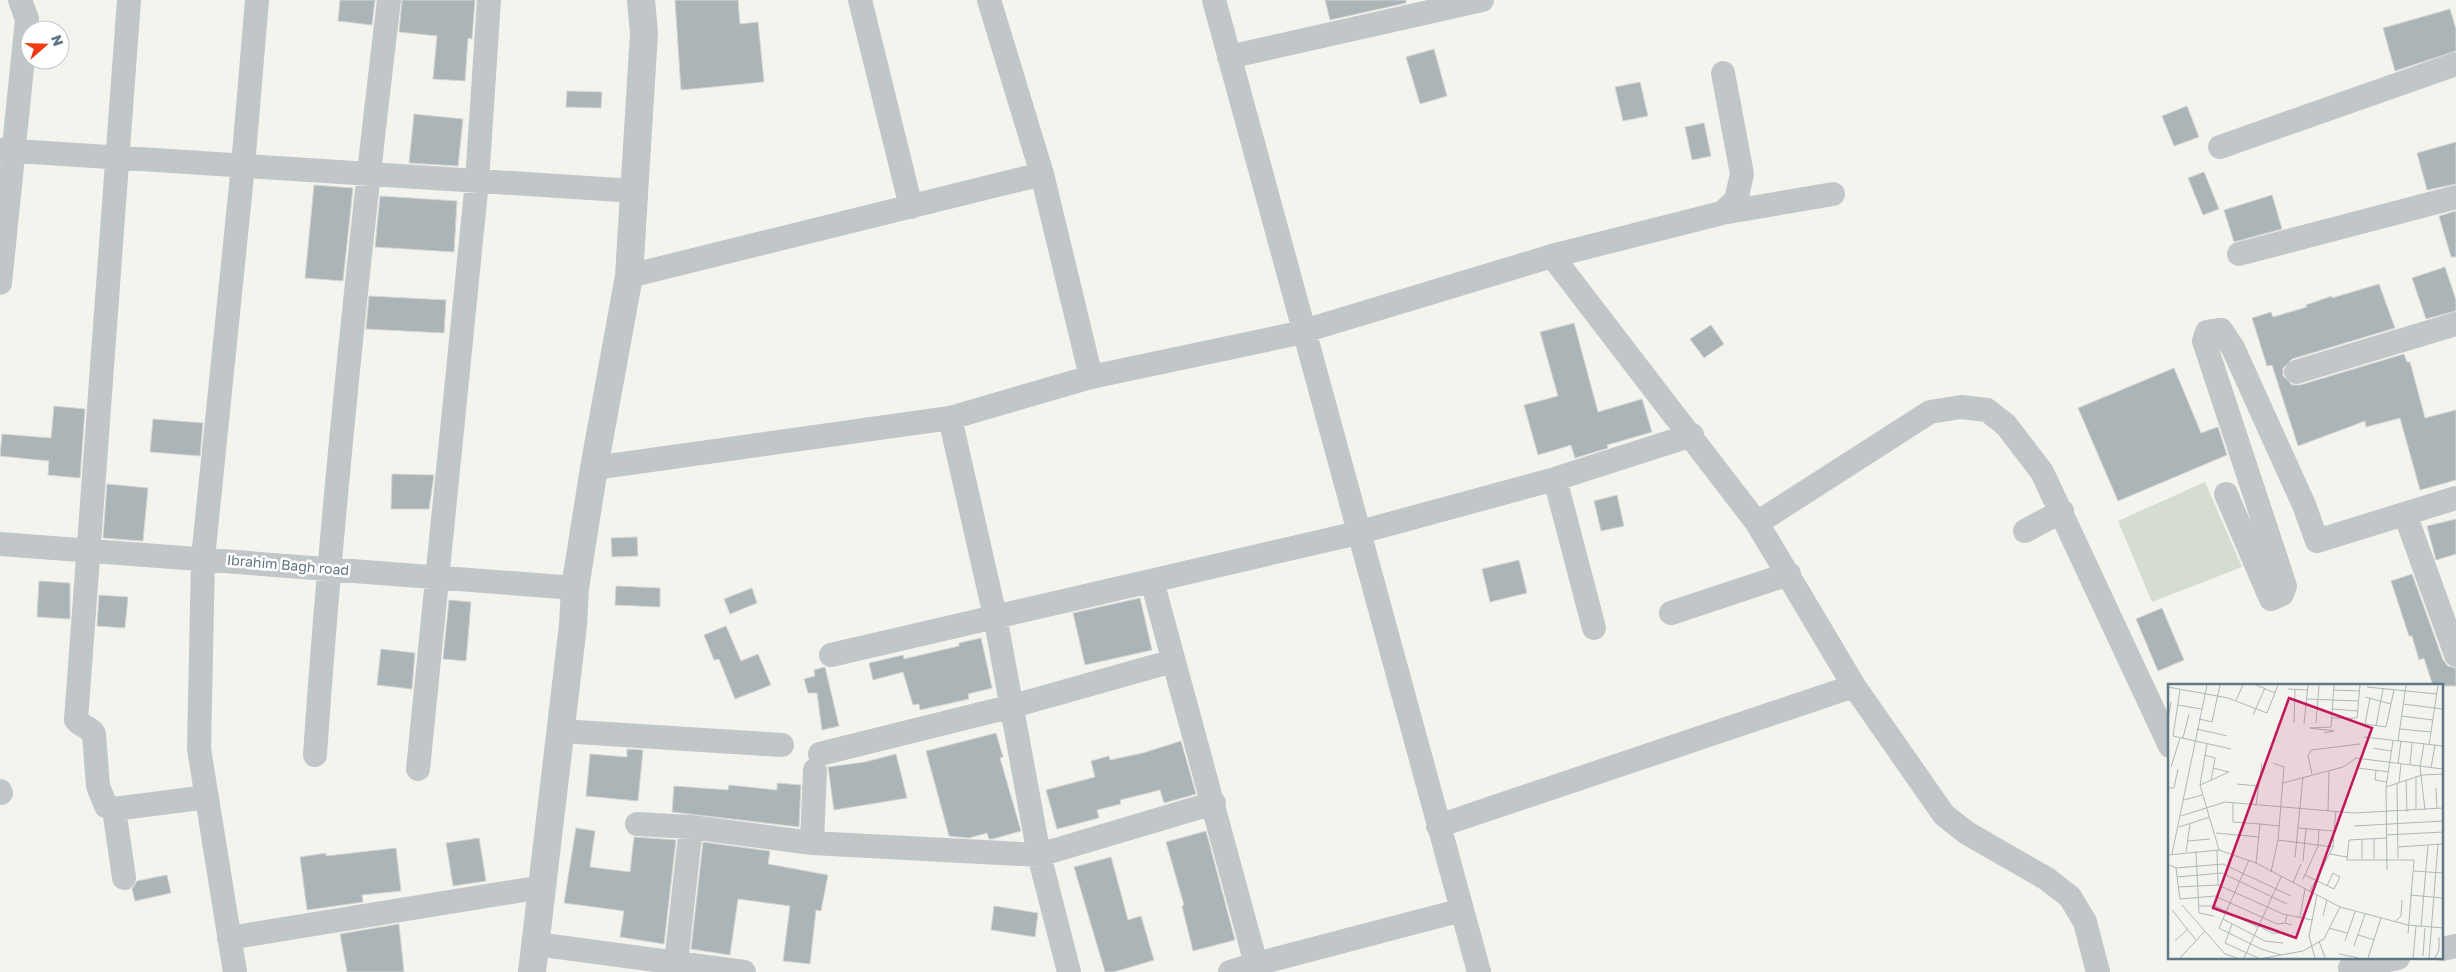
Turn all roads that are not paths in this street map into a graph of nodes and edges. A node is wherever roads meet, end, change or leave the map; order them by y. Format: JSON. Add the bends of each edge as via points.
{"nodes":[{"id":1,"x":20,"y":0,"type":"edge"},
{"id":2,"x":129,"y":0,"type":"edge"},
{"id":3,"x":257,"y":0,"type":"edge"},
{"id":4,"x":389,"y":0,"type":"edge"},
{"id":5,"x":489,"y":0,"type":"edge"},
{"id":6,"x":641,"y":0,"type":"edge"},
{"id":7,"x":860,"y":0,"type":"edge"},
{"id":8,"x":989,"y":0,"type":"edge"},
{"id":9,"x":1214,"y":0,"type":"edge"},
{"id":10,"x":1482,"y":0,"type":"edge"},
{"id":11,"x":1429,"y":5,"type":"edge"},
{"id":12,"x":1229,"y":57,"type":"junction"},
{"id":13,"x":2456,"y":64,"type":"edge"},
{"id":14,"x":1722,"y":73,"type":"dead end"},
{"id":15,"x":2220,"y":148,"type":"dead end"},
{"id":16,"x":7,"y":150,"type":"edge"},
{"id":17,"x":117,"y":157,"type":"junction"},
{"id":18,"x":243,"y":166,"type":"junction"},
{"id":19,"x":368,"y":174,"type":"junction"},
{"id":20,"x":1042,"y":174,"type":"junction"},
{"id":21,"x":477,"y":181,"type":"junction"},
{"id":22,"x":635,"y":191,"type":"junction"},
{"id":23,"x":1833,"y":194,"type":"dead end"},
{"id":24,"x":2456,"y":197,"type":"edge"},
{"id":25,"x":911,"y":207,"type":"junction"},
{"id":26,"x":1722,"y":213,"type":"junction"},
{"id":27,"x":2239,"y":254,"type":"dead end"},
{"id":28,"x":1552,"y":256,"type":"junction"},
{"id":29,"x":629,"y":276,"type":"junction"},
{"id":30,"x":0,"y":282,"type":"edge"},
{"id":31,"x":2456,"y":324,"type":"edge"},
{"id":32,"x":1304,"y":331,"type":"junction"},
{"id":33,"x":2296,"y":372,"type":"dead end"},
{"id":34,"x":1091,"y":377,"type":"junction"},
{"id":35,"x":950,"y":418,"type":"junction"},
{"id":36,"x":1692,"y":435,"type":"junction"},
{"id":37,"x":594,"y":468,"type":"junction"},
{"id":38,"x":1555,"y":479,"type":"junction"},
{"id":39,"x":2226,"y":494,"type":"dead end"},
{"id":40,"x":2456,"y":498,"type":"edge"},
{"id":41,"x":2062,"y":511,"type":"junction"},
{"id":42,"x":2405,"y":514,"type":"junction"},
{"id":43,"x":1757,"y":523,"type":"junction"},
{"id":44,"x":2025,"y":531,"type":"dead end"},
{"id":45,"x":1359,"y":532,"type":"junction"},
{"id":46,"x":0,"y":544,"type":"edge"},
{"id":47,"x":90,"y":549,"type":"junction"},
{"id":48,"x":203,"y":558,"type":"junction"},
{"id":49,"x":328,"y":568,"type":"junction"},
{"id":50,"x":1789,"y":574,"type":"junction"},
{"id":51,"x":438,"y":577,"type":"junction"},
{"id":52,"x":1152,"y":581,"type":"junction"},
{"id":53,"x":575,"y":588,"type":"junction"},
{"id":54,"x":1670,"y":613,"type":"dead end"},
{"id":55,"x":995,"y":616,"type":"junction"},
{"id":56,"x":1594,"y":628,"type":"dead end"},
{"id":57,"x":831,"y":655,"type":"dead end"},
{"id":58,"x":2456,"y":655,"type":"edge"},
{"id":59,"x":1173,"y":661,"type":"junction"},
{"id":60,"x":1854,"y":686,"type":"junction"},
{"id":61,"x":1013,"y":706,"type":"junction"},
{"id":62,"x":561,"y":731,"type":"junction"},
{"id":63,"x":2168,"y":742,"type":"edge"},
{"id":64,"x":782,"y":745,"type":"dead end"},
{"id":65,"x":315,"y":755,"type":"dead end"},
{"id":66,"x":418,"y":769,"type":"dead end"},
{"id":67,"x":207,"y":797,"type":"junction"},
{"id":68,"x":1214,"y":803,"type":"junction"},
{"id":69,"x":114,"y":809,"type":"junction"},
{"id":70,"x":637,"y":824,"type":"dead end"},
{"id":71,"x":1438,"y":826,"type":"junction"},
{"id":72,"x":691,"y":827,"type":"junction"},
{"id":73,"x":812,"y":843,"type":"junction"},
{"id":74,"x":1039,"y":855,"type":"junction"},
{"id":75,"x":124,"y":878,"type":"dead end"},
{"id":76,"x":542,"y":887,"type":"junction"},
{"id":77,"x":1462,"y":910,"type":"junction"},
{"id":78,"x":229,"y":938,"type":"junction"},
{"id":79,"x":536,"y":944,"type":"junction"},
{"id":80,"x":2386,"y":960,"type":"edge"},
{"id":81,"x":1256,"y":964,"type":"junction"},
{"id":82,"x":2349,"y":966,"type":"edge"},
{"id":83,"x":676,"y":967,"type":"edge"},
{"id":84,"x":235,"y":972,"type":"edge"},
{"id":85,"x":532,"y":972,"type":"edge"},
{"id":86,"x":744,"y":972,"type":"edge"},
{"id":87,"x":1070,"y":972,"type":"edge"},
{"id":88,"x":1230,"y":972,"type":"edge"},
{"id":89,"x":1479,"y":972,"type":"edge"},
{"id":90,"x":2098,"y":972,"type":"edge"}],
"edges":[{"from":1,"to":16,"type":"street","via":[[27,18]]},
{"from":2,"to":17,"type":"street"},
{"from":3,"to":18,"type":"street"},
{"from":4,"to":19,"type":"street"},
{"from":5,"to":21,"type":"street"},
{"from":6,"to":22,"type":"street","via":[[644,33]]},
{"from":7,"to":25,"type":"street"},
{"from":8,"to":20,"type":"street"},
{"from":9,"to":12,"type":"street"},
{"from":10,"to":11,"type":"street"},
{"from":11,"to":12,"type":"street"},
{"from":12,"to":32,"type":"street"},
{"from":13,"to":15,"type":"street"},
{"from":14,"to":26,"type":"street","via":[[1742,174],[1736,200]]},
{"from":16,"to":17,"type":"street"},
{"from":16,"to":30,"type":"street"},
{"from":17,"to":18,"type":"street"},
{"from":17,"to":47,"type":"street"},
{"from":18,"to":19,"type":"street"},
{"from":18,"to":48,"type":"street"},
{"from":19,"to":21,"type":"street"},
{"from":19,"to":49,"type":"street"},
{"from":20,"to":25,"type":"street"},
{"from":20,"to":34,"type":"street"},
{"from":21,"to":22,"type":"street"},
{"from":21,"to":51,"type":"street"},
{"from":22,"to":29,"type":"street"},
{"from":23,"to":26,"type":"street"},
{"from":24,"to":27,"type":"street"},
{"from":25,"to":29,"type":"street"},
{"from":26,"to":28,"type":"street"},
{"from":28,"to":32,"type":"street"},
{"from":28,"to":36,"type":"street"},
{"from":29,"to":37,"type":"street"},
{"from":31,"to":33,"type":"street"},
{"from":32,"to":34,"type":"street"},
{"from":32,"to":45,"type":"street"},
{"from":34,"to":35,"type":"street"},
{"from":35,"to":37,"type":"street"},
{"from":35,"to":55,"type":"street"},
{"from":36,"to":38,"type":"street"},
{"from":36,"to":43,"type":"street"},
{"from":37,"to":53,"type":"street"},
{"from":38,"to":45,"type":"street"},
{"from":38,"to":56,"type":"street"},
{"from":39,"to":42,"type":"street","via":[[2271,599],[2282,594],[2285,586],[2204,342],[2207,332],[2222,330],[2304,505],[2317,541]]},
{"from":40,"to":42,"type":"street"},
{"from":41,"to":43,"type":"street","via":[[2042,472],[2006,425],[1987,410],[1961,407],[1930,412]]},
{"from":41,"to":44,"type":"street"},
{"from":41,"to":63,"type":"street"},
{"from":42,"to":58,"type":"street"},
{"from":43,"to":50,"type":"street"},
{"from":45,"to":52,"type":"street"},
{"from":45,"to":71,"type":"street"},
{"from":46,"to":47,"type":"street","name":"Ibrahim Bagh road"},
{"from":47,"to":48,"type":"street","name":"Ibrahim Bagh road"},
{"from":47,"to":69,"type":"street","via":[[76,720],[94,734],[98,786],[106,806]]},
{"from":48,"to":49,"type":"street","name":"Ibrahim Bagh road"},
{"from":48,"to":67,"type":"street","via":[[199,749]]},
{"from":49,"to":51,"type":"street","name":"Ibrahim Bagh road"},
{"from":49,"to":65,"type":"street"},
{"from":50,"to":54,"type":"street"},
{"from":50,"to":60,"type":"street"},
{"from":51,"to":53,"type":"street","name":"Ibrahim Bagh road"},
{"from":51,"to":66,"type":"street"},
{"from":52,"to":55,"type":"street"},
{"from":52,"to":59,"type":"street"},
{"from":53,"to":62,"type":"street","via":[[574,625]]},
{"from":55,"to":57,"type":"street"},
{"from":55,"to":61,"type":"street"},
{"from":59,"to":61,"type":"street"},
{"from":59,"to":68,"type":"street"},
{"from":60,"to":71,"type":"street"},
{"from":60,"to":90,"type":"street","via":[[1944,815],[1967,833],[2047,878],[2070,897],[2085,922]]},
{"from":61,"to":73,"type":"street","via":[[818,762]]},
{"from":61,"to":74,"type":"street"},
{"from":62,"to":64,"type":"street"},
{"from":62,"to":76,"type":"street"},
{"from":67,"to":69,"type":"street"},
{"from":67,"to":78,"type":"street"},
{"from":68,"to":74,"type":"street"},
{"from":68,"to":81,"type":"street"},
{"from":69,"to":75,"type":"street"},
{"from":70,"to":72,"type":"street"},
{"from":71,"to":77,"type":"street"},
{"from":72,"to":73,"type":"street"},
{"from":72,"to":83,"type":"street"},
{"from":73,"to":74,"type":"street"},
{"from":74,"to":87,"type":"street"},
{"from":76,"to":78,"type":"street"},
{"from":76,"to":79,"type":"street"},
{"from":77,"to":81,"type":"street"},
{"from":77,"to":89,"type":"street"},
{"from":78,"to":84,"type":"street"},
{"from":79,"to":83,"type":"street"},
{"from":79,"to":85,"type":"street"},
{"from":80,"to":82,"type":"street"},
{"from":81,"to":88,"type":"street"},
{"from":83,"to":86,"type":"street"}]}
